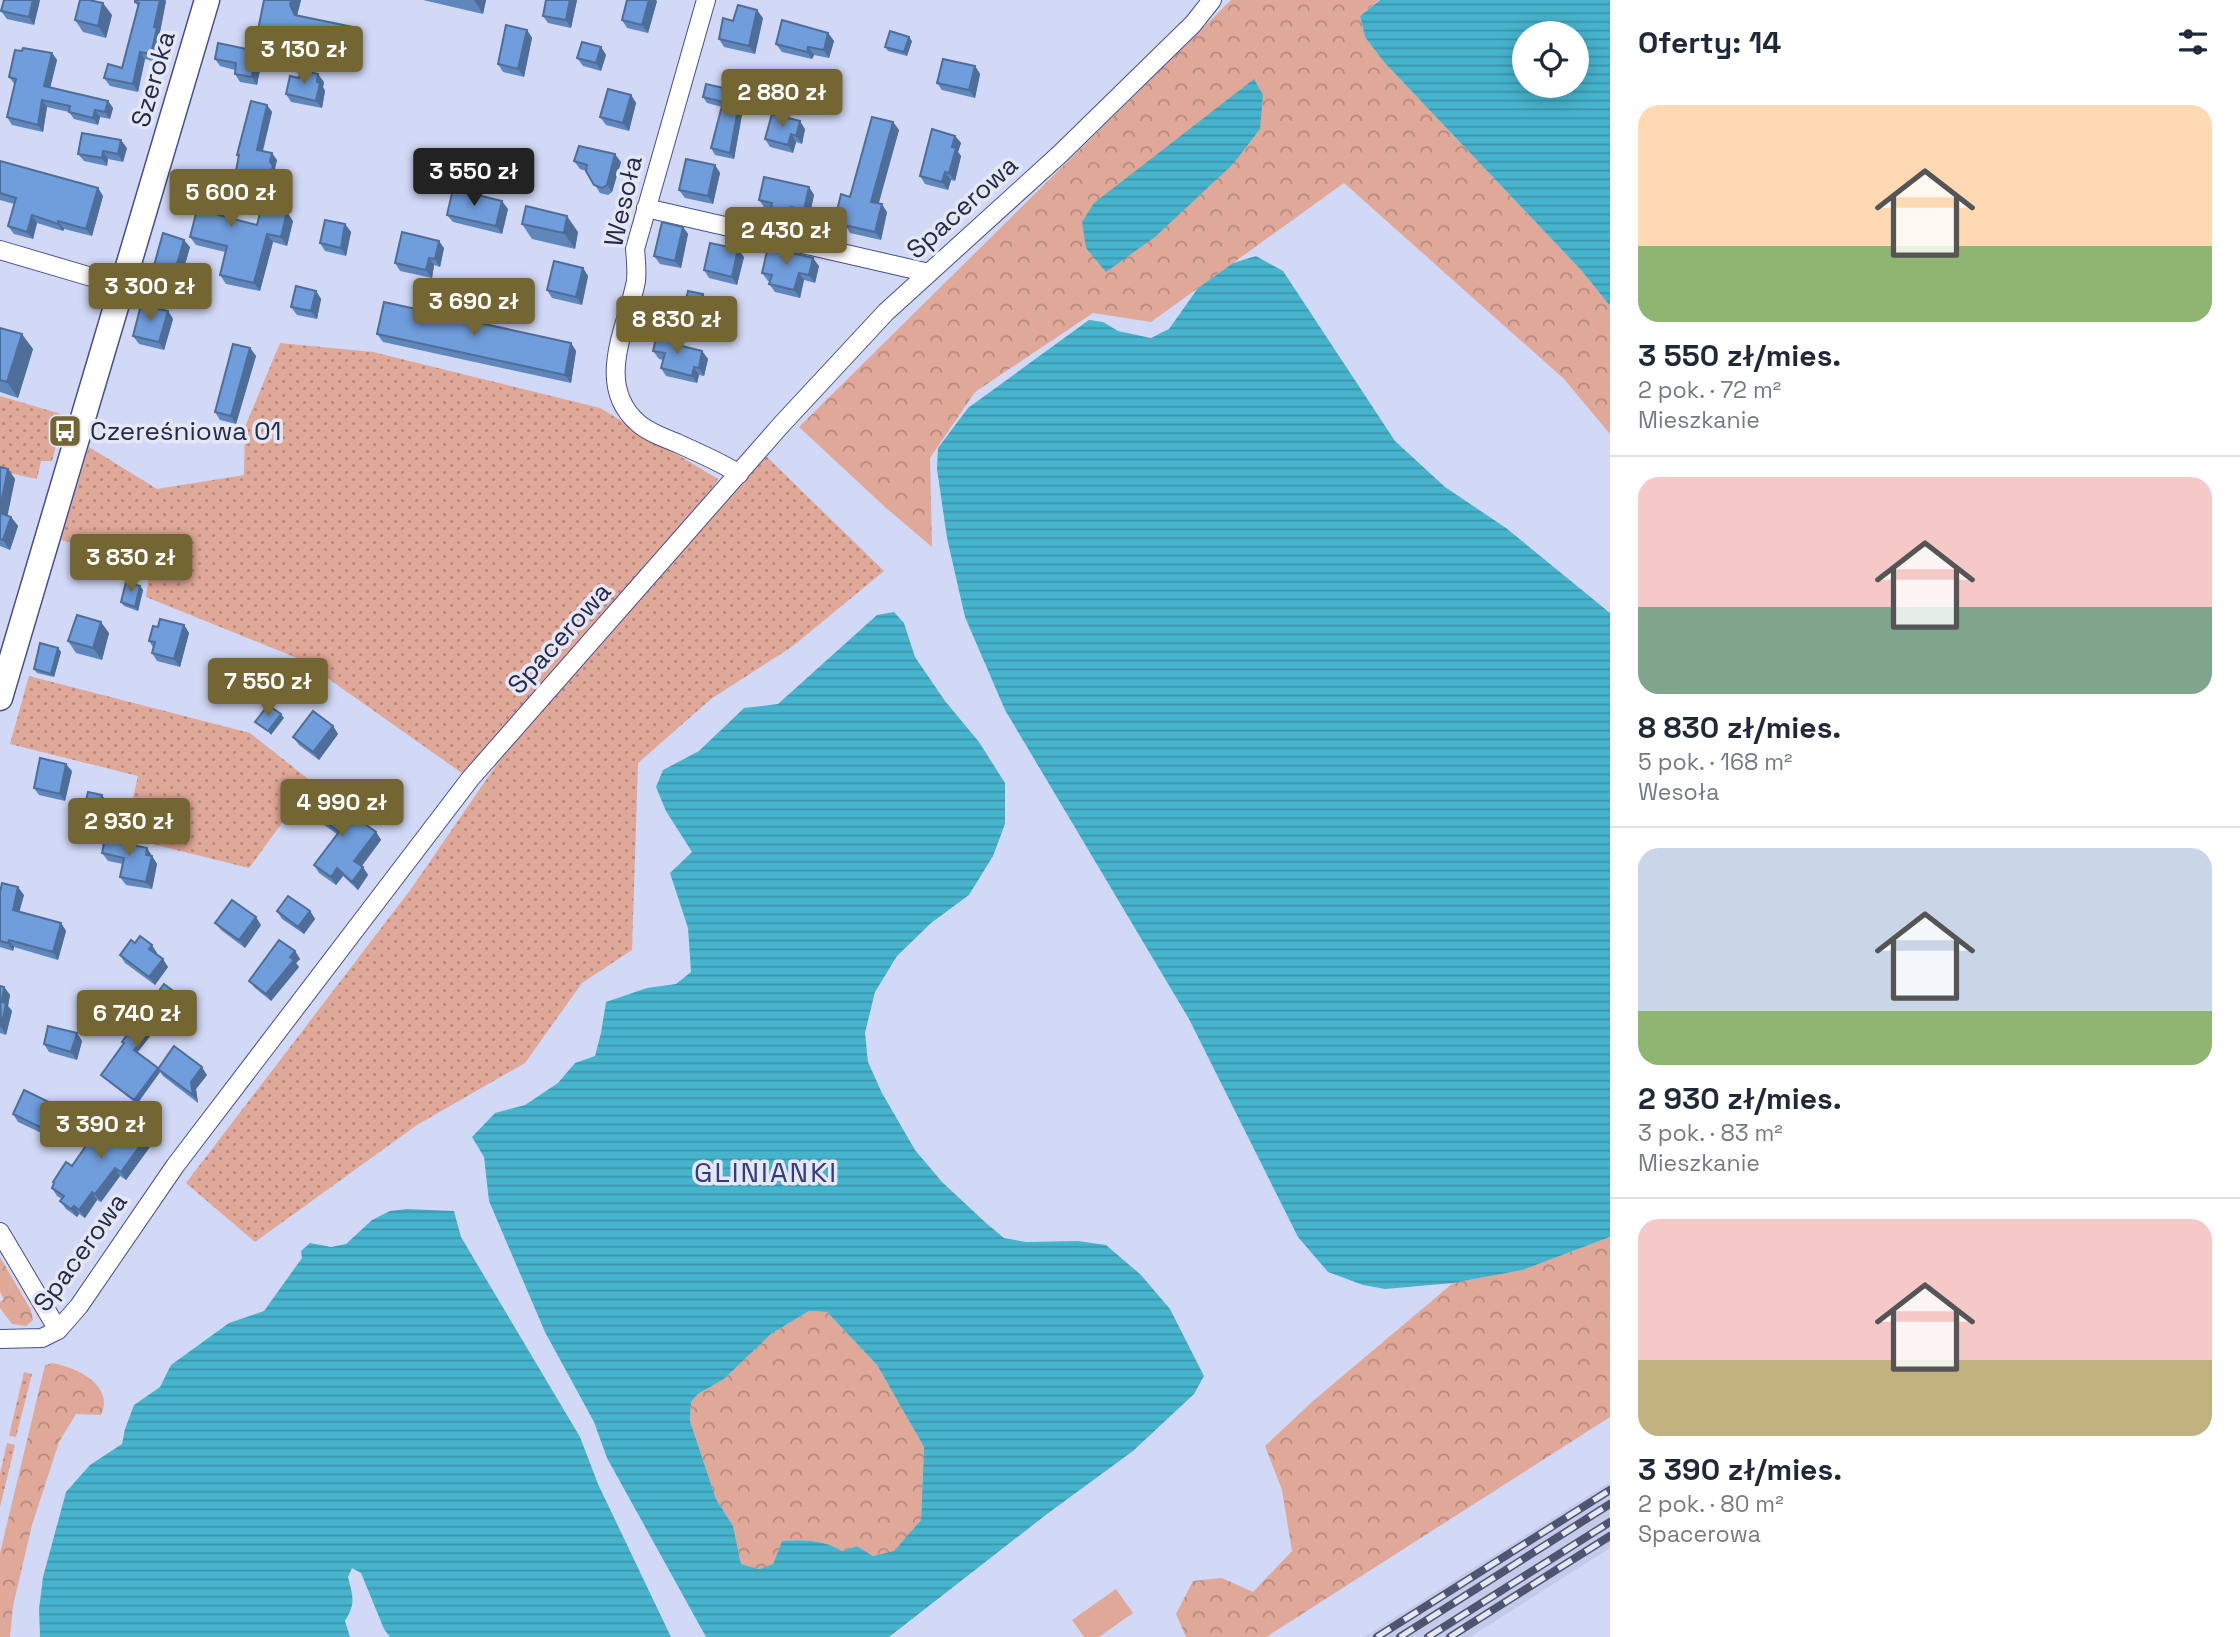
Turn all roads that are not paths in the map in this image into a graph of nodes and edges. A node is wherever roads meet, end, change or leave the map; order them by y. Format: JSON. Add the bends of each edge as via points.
{"nodes":[{"id":1,"x":207,"y":0,"type":"edge"},
{"id":2,"x":706,"y":0,"type":"edge"},
{"id":3,"x":1212,"y":0,"type":"edge"},
{"id":4,"x":646,"y":208,"type":"junction"},
{"id":5,"x":0,"y":250,"type":"edge"},
{"id":6,"x":929,"y":273,"type":"junction"},
{"id":7,"x":122,"y":286,"type":"junction"},
{"id":8,"x":739,"y":474,"type":"junction"},
{"id":9,"x":2,"y":684,"type":"edge"},
{"id":10,"x":0,"y":1232,"type":"edge"},
{"id":11,"x":58,"y":1331,"type":"junction"},
{"id":12,"x":0,"y":1339,"type":"edge"}],
"edges":[{"from":1,"to":7,"type":"street","name":"Szeroka"},
{"from":2,"to":4,"type":"street","name":"Wesoła"},
{"from":3,"to":6,"type":"street","name":"Spacerowa","via":[[1079,136]]},
{"from":4,"to":6,"type":"street"},
{"from":4,"to":8,"type":"street","name":"Wesoła","via":[[635,249],[636,279],[617,353],[616,387],[639,424]]},
{"from":5,"to":7,"type":"street"},
{"from":6,"to":8,"type":"street","name":"Spacerowa","via":[[886,312]]},
{"from":7,"to":9,"type":"street","name":"Szeroka"},
{"from":8,"to":11,"type":"street","name":"Spacerowa","via":[[470,779],[174,1166]]},
{"from":10,"to":11,"type":"street"},
{"from":11,"to":12,"type":"street","name":"Spacerowa","via":[[42,1338]]}]}
